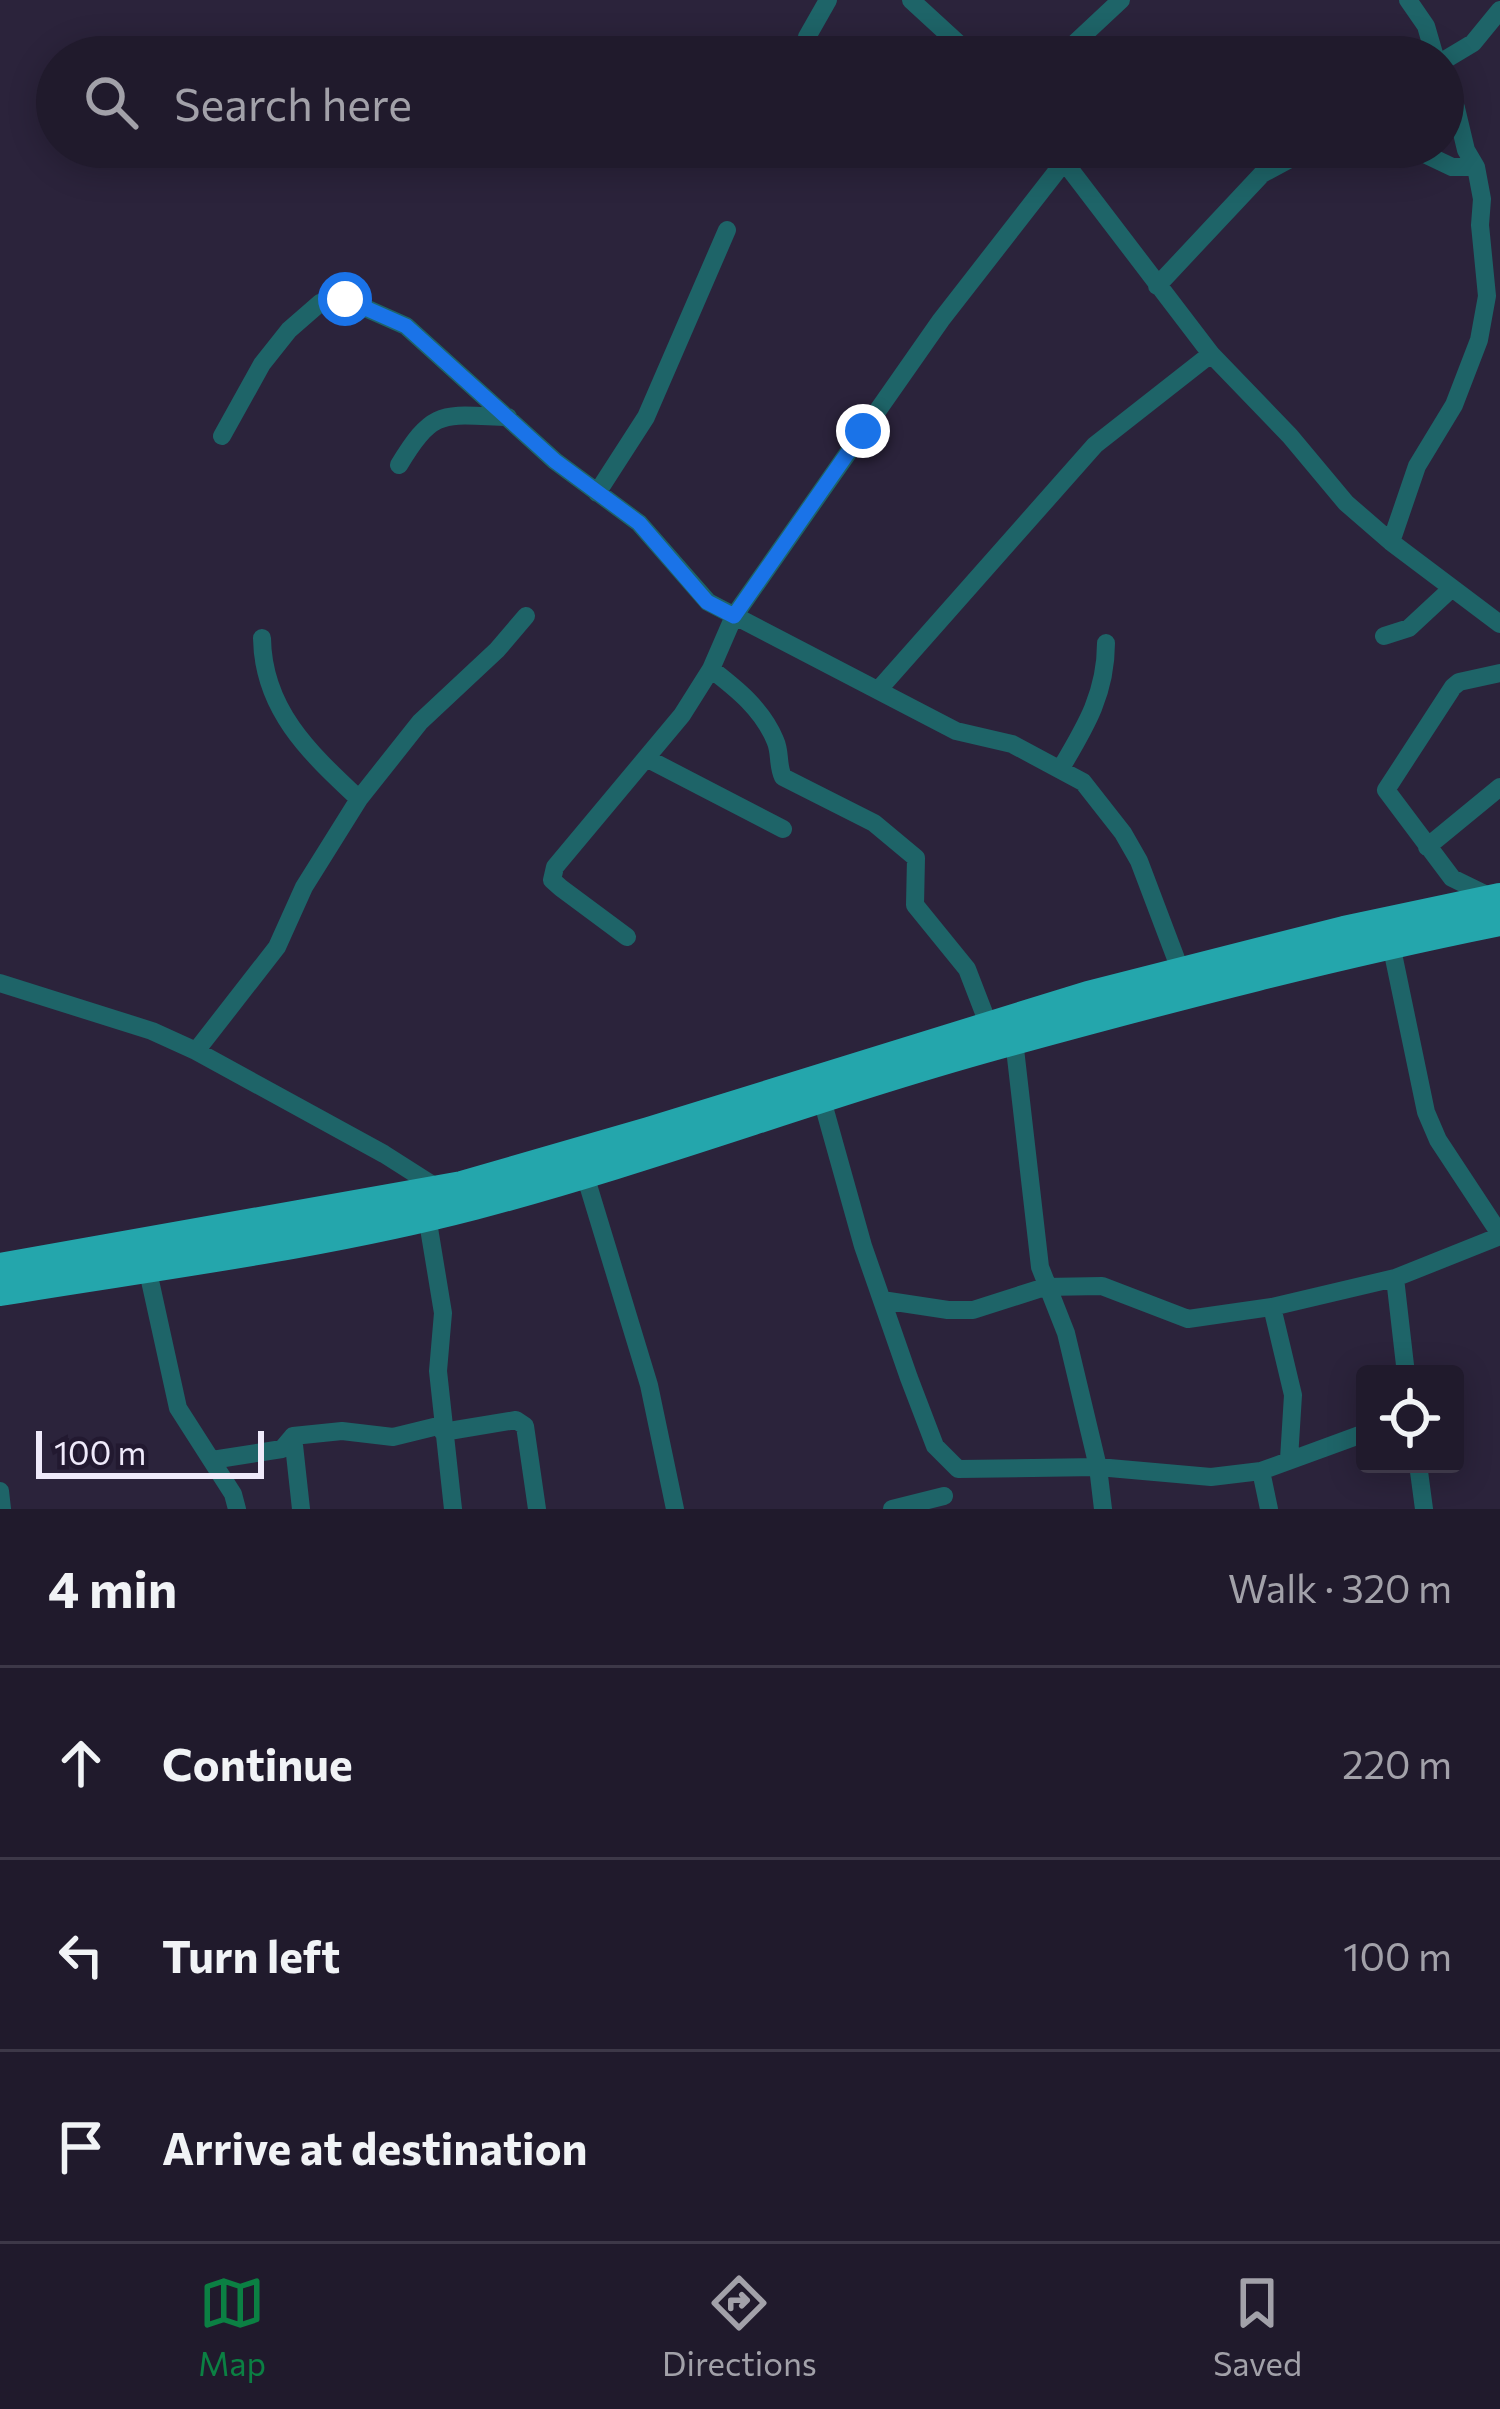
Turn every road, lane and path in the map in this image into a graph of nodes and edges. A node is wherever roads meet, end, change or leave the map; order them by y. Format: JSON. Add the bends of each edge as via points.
{"nodes":[{"id":1,"x":828,"y":0,"type":"edge"},
{"id":2,"x":910,"y":0,"type":"edge"},
{"id":3,"x":1120,"y":0,"type":"edge"},
{"id":4,"x":1408,"y":0,"type":"edge"},
{"id":5,"x":1500,"y":10,"type":"edge"},
{"id":6,"x":808,"y":36,"type":"edge"},
{"id":7,"x":950,"y":36,"type":"edge"},
{"id":8,"x":1082,"y":36,"type":"edge"},
{"id":9,"x":1430,"y":36,"type":"edge"},
{"id":10,"x":1464,"y":47,"type":"edge"},
{"id":11,"x":1464,"y":142,"type":"edge"},
{"id":12,"x":1464,"y":167,"type":"edge"},
{"id":13,"x":1476,"y":167,"type":"junction"},
{"id":14,"x":1049,"y":168,"type":"edge"},
{"id":15,"x":1068,"y":168,"type":"edge"},
{"id":16,"x":1272,"y":168,"type":"edge"},
{"id":17,"x":727,"y":230,"type":"dead end"},
{"id":18,"x":1157,"y":286,"type":"junction"},
{"id":19,"x":1211,"y":354,"type":"junction"},
{"id":20,"x":508,"y":418,"type":"junction"},
{"id":21,"x":222,"y":436,"type":"dead end"},
{"id":22,"x":399,"y":466,"type":"dead end"},
{"id":23,"x":597,"y":493,"type":"junction"},
{"id":24,"x":1391,"y":542,"type":"junction"},
{"id":25,"x":1451,"y":589,"type":"junction"},
{"id":26,"x":526,"y":616,"type":"dead end"},
{"id":27,"x":734,"y":616,"type":"junction"},
{"id":28,"x":1500,"y":625,"type":"edge"},
{"id":29,"x":1384,"y":636,"type":"dead end"},
{"id":30,"x":262,"y":638,"type":"dead end"},
{"id":31,"x":1106,"y":643,"type":"dead end"},
{"id":32,"x":711,"y":669,"type":"junction"},
{"id":33,"x":1500,"y":673,"type":"edge"},
{"id":34,"x":880,"y":688,"type":"junction"},
{"id":35,"x":648,"y":758,"type":"junction"},
{"id":36,"x":1061,"y":768,"type":"junction"},
{"id":37,"x":1500,"y":788,"type":"edge"},
{"id":38,"x":359,"y":799,"type":"junction"},
{"id":39,"x":783,"y":829,"type":"dead end"},
{"id":40,"x":1427,"y":847,"type":"junction"},
{"id":41,"x":1453,"y":893,"type":"junction"},
{"id":42,"x":1498,"y":906,"type":"edge"},
{"id":43,"x":627,"y":937,"type":"dead end"},
{"id":44,"x":1391,"y":944,"type":"junction"},
{"id":45,"x":1181,"y":973,"type":"junction"},
{"id":46,"x":0,"y":983,"type":"edge"},
{"id":47,"x":1001,"y":1033,"type":"junction"},
{"id":48,"x":196,"y":1051,"type":"junction"},
{"id":49,"x":819,"y":1090,"type":"junction"},
{"id":50,"x":584,"y":1175,"type":"junction"},
{"id":51,"x":434,"y":1203,"type":"junction"},
{"id":52,"x":1500,"y":1235,"type":"edge"},
{"id":53,"x":146,"y":1267,"type":"junction"},
{"id":54,"x":0,"y":1268,"type":"edge"},
{"id":55,"x":1396,"y":1278,"type":"junction"},
{"id":56,"x":1045,"y":1287,"type":"junction"},
{"id":57,"x":0,"y":1291,"type":"edge"},
{"id":58,"x":882,"y":1300,"type":"junction"},
{"id":59,"x":1271,"y":1307,"type":"junction"},
{"id":60,"x":1405,"y":1365,"type":"edge"},
{"id":61,"x":443,"y":1428,"type":"junction"},
{"id":62,"x":293,"y":1436,"type":"junction"},
{"id":63,"x":1356,"y":1436,"type":"edge"},
{"id":64,"x":1288,"y":1459,"type":"junction"},
{"id":65,"x":212,"y":1460,"type":"junction"},
{"id":66,"x":1098,"y":1467,"type":"junction"},
{"id":67,"x":958,"y":1468,"type":"junction"},
{"id":68,"x":1261,"y":1471,"type":"junction"},
{"id":69,"x":1419,"y":1473,"type":"edge"},
{"id":70,"x":0,"y":1491,"type":"edge"},
{"id":71,"x":944,"y":1502,"type":"edge"},
{"id":72,"x":2,"y":1509,"type":"edge"},
{"id":73,"x":236,"y":1509,"type":"edge"},
{"id":74,"x":301,"y":1509,"type":"edge"},
{"id":75,"x":453,"y":1509,"type":"edge"},
{"id":76,"x":537,"y":1509,"type":"edge"},
{"id":77,"x":675,"y":1509,"type":"edge"},
{"id":78,"x":892,"y":1509,"type":"edge"},
{"id":79,"x":1102,"y":1509,"type":"edge"},
{"id":80,"x":1269,"y":1509,"type":"edge"},
{"id":81,"x":1424,"y":1509,"type":"edge"}],
"edges":[{"from":1,"to":6,"type":"street"},
{"from":2,"to":7,"type":"street"},
{"from":3,"to":8,"type":"street"},
{"from":4,"to":9,"type":"street"},
{"from":5,"to":10,"type":"street"},
{"from":11,"to":13,"type":"street"},
{"from":12,"to":13,"type":"street"},
{"from":13,"to":24,"type":"street","via":[[1487,296],[1479,340]]},
{"from":14,"to":27,"type":"street"},
{"from":15,"to":18,"type":"street"},
{"from":16,"to":18,"type":"street"},
{"from":17,"to":23,"type":"street","via":[[646,417]]},
{"from":18,"to":19,"type":"street"},
{"from":19,"to":24,"type":"street"},
{"from":19,"to":34,"type":"street","via":[[1095,445]]},
{"from":20,"to":21,"type":"street","via":[[406,326],[345,299],[320,303],[289,330]]},
{"from":20,"to":22,"type":"street","via":[[434,421]]},
{"from":20,"to":23,"type":"street"},
{"from":23,"to":27,"type":"street","via":[[639,523],[707,602]]},
{"from":24,"to":25,"type":"street"},
{"from":25,"to":28,"type":"street"},
{"from":25,"to":29,"type":"street","via":[[1409,628]]},
{"from":26,"to":38,"type":"street","via":[[420,722]]},
{"from":27,"to":32,"type":"street"},
{"from":27,"to":34,"type":"street"},
{"from":30,"to":38,"type":"street","via":[[281,715]]},
{"from":31,"to":36,"type":"street","via":[[1094,715]]},
{"from":32,"to":35,"type":"street"},
{"from":32,"to":47,"type":"street","via":[[763,718],[783,777],[874,823],[916,858],[914,905],[967,969]]},
{"from":33,"to":40,"type":"street","via":[[1453,687],[1389,781],[1389,799]]},
{"from":34,"to":36,"type":"street","via":[[956,731],[1012,744]]},
{"from":35,"to":39,"type":"street"},
{"from":35,"to":43,"type":"street","via":[[552,874]]},
{"from":36,"to":45,"type":"street","via":[[1083,782],[1123,833]]},
{"from":37,"to":40,"type":"street"},
{"from":38,"to":48,"type":"street","via":[[277,947]]},
{"from":40,"to":41,"type":"street"},
{"from":41,"to":42,"type":"highway"},
{"from":41,"to":45,"type":"highway"},
{"from":42,"to":44,"type":"highway"},
{"from":44,"to":47,"type":"highway"},
{"from":44,"to":52,"type":"street","via":[[1426,1112]]},
{"from":45,"to":47,"type":"highway"},
{"from":46,"to":48,"type":"street"},
{"from":47,"to":49,"type":"highway"},
{"from":47,"to":56,"type":"street"},
{"from":48,"to":51,"type":"street","via":[[384,1154]]},
{"from":49,"to":50,"type":"highway"},
{"from":49,"to":51,"type":"highway","via":[[544,1164]]},
{"from":49,"to":58,"type":"street"},
{"from":50,"to":51,"type":"highway"},
{"from":50,"to":77,"type":"street","via":[[649,1385]]},
{"from":51,"to":53,"type":"highway"},
{"from":51,"to":54,"type":"highway"},
{"from":51,"to":61,"type":"street"},
{"from":52,"to":55,"type":"street"},
{"from":53,"to":57,"type":"highway"},
{"from":53,"to":65,"type":"street","via":[[178,1408]]},
{"from":55,"to":59,"type":"street"},
{"from":55,"to":60,"type":"street"},
{"from":56,"to":58,"type":"street","via":[[973,1310]]},
{"from":56,"to":59,"type":"street","via":[[1102,1286],[1188,1319]]},
{"from":56,"to":66,"type":"street","via":[[1066,1333]]},
{"from":58,"to":67,"type":"street","via":[[935,1446]]},
{"from":59,"to":64,"type":"street","via":[[1293,1395]]},
{"from":61,"to":62,"type":"street","via":[[393,1437]]},
{"from":61,"to":75,"type":"street"},
{"from":61,"to":76,"type":"street","via":[[516,1420],[524,1426]]},
{"from":62,"to":65,"type":"street","via":[[282,1449]]},
{"from":62,"to":74,"type":"street"},
{"from":63,"to":64,"type":"street"},
{"from":64,"to":68,"type":"street"},
{"from":65,"to":73,"type":"street"},
{"from":66,"to":67,"type":"street"},
{"from":66,"to":68,"type":"street","via":[[1185,1476]]},
{"from":66,"to":79,"type":"street"},
{"from":67,"to":71,"type":"street","via":[[947,1478]]},
{"from":68,"to":80,"type":"street"},
{"from":69,"to":81,"type":"street"},
{"from":70,"to":72,"type":"street"},
{"from":71,"to":78,"type":"street"}]}
